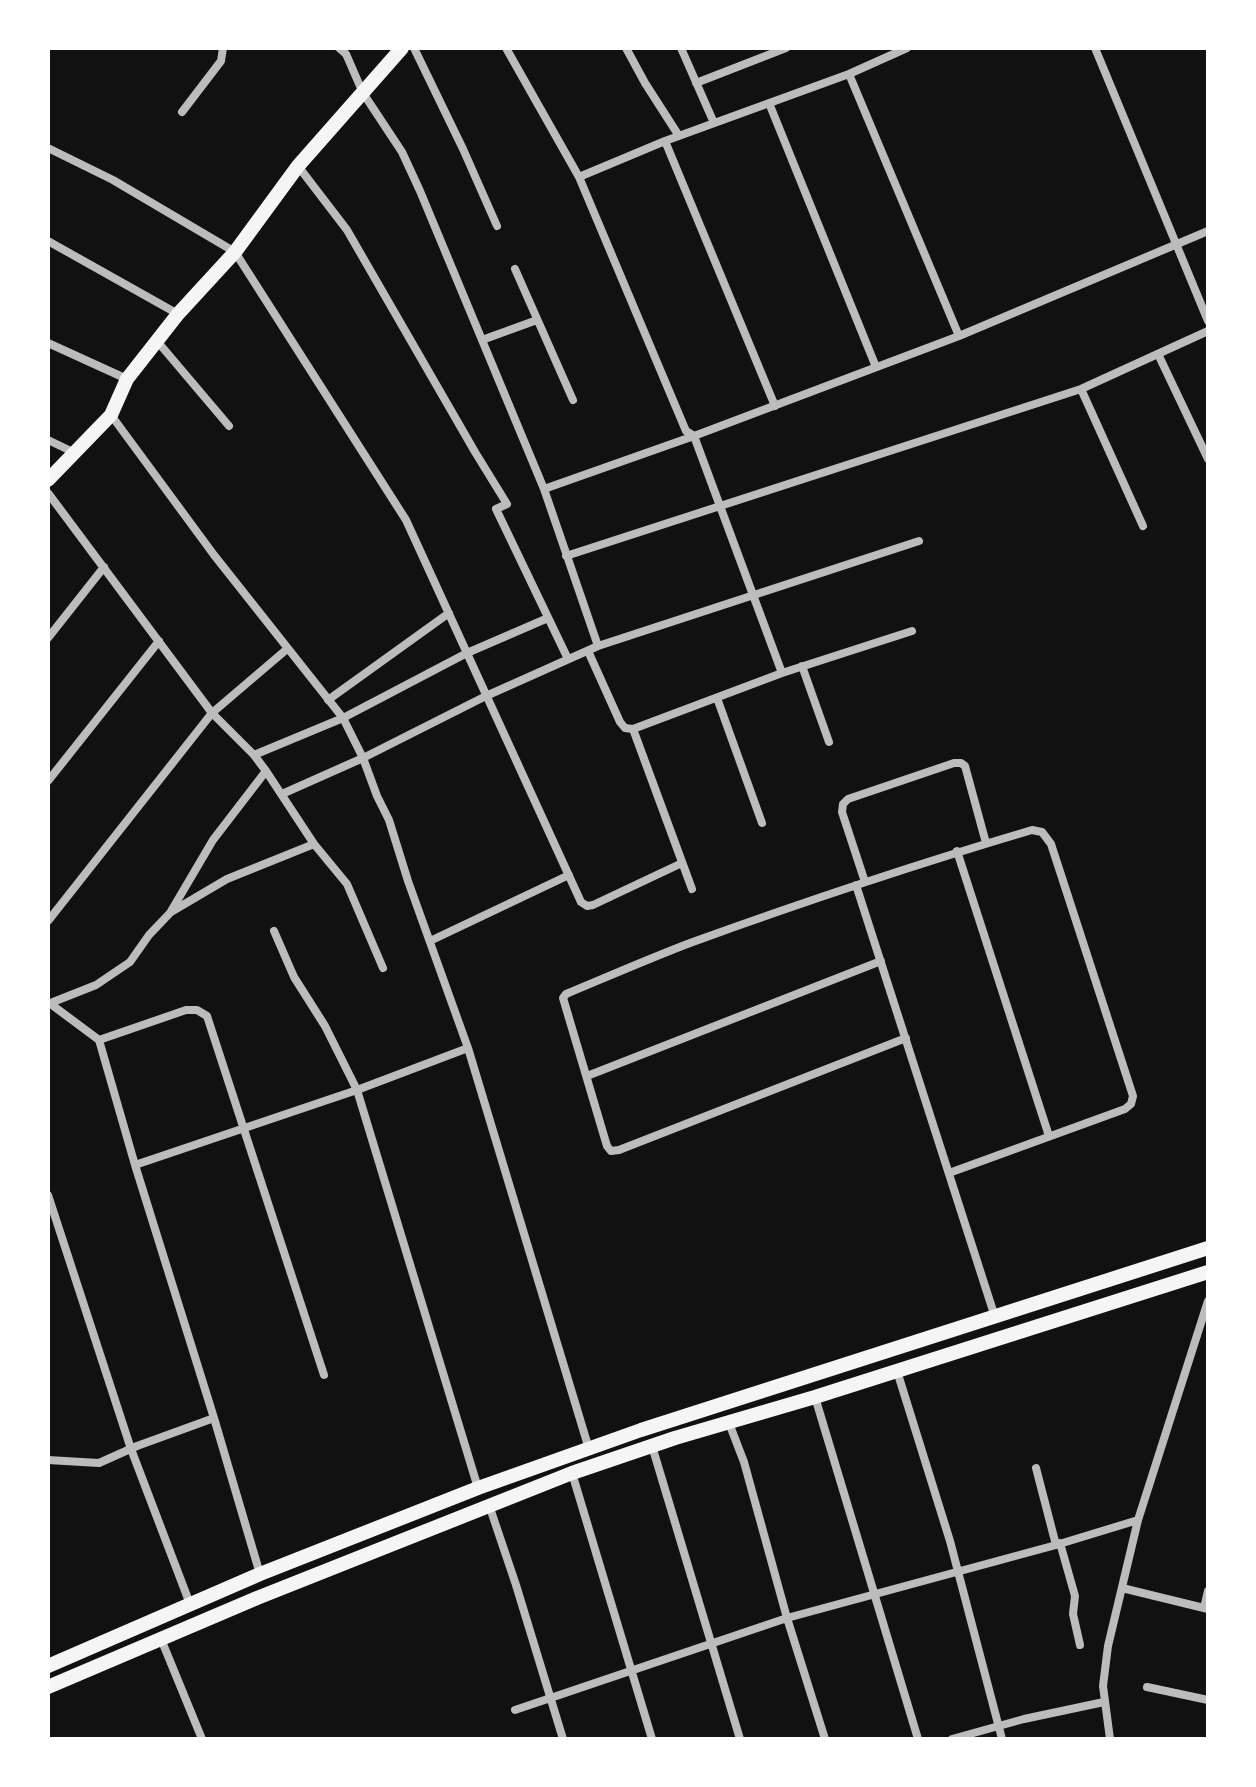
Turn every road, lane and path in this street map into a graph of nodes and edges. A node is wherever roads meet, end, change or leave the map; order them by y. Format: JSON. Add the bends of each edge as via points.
{"nodes":[{"id":1,"x":223,"y":48,"type":"edge"},
{"id":2,"x":339,"y":48,"type":"edge"},
{"id":3,"x":506,"y":48,"type":"edge"},
{"id":4,"x":626,"y":48,"type":"edge"},
{"id":5,"x":681,"y":48,"type":"edge"},
{"id":6,"x":786,"y":48,"type":"edge"},
{"id":7,"x":907,"y":48,"type":"edge"},
{"id":8,"x":1095,"y":48,"type":"edge"},
{"id":9,"x":404,"y":49,"type":"edge"},
{"id":10,"x":849,"y":74,"type":"junction"},
{"id":11,"x":696,"y":83,"type":"junction"},
{"id":12,"x":363,"y":93,"type":"junction"},
{"id":13,"x":769,"y":103,"type":"junction"},
{"id":14,"x":182,"y":112,"type":"dead end"},
{"id":15,"x":714,"y":123,"type":"junction"},
{"id":16,"x":679,"y":136,"type":"junction"},
{"id":17,"x":665,"y":141,"type":"junction"},
{"id":18,"x":48,"y":148,"type":"edge"},
{"id":19,"x":298,"y":166,"type":"junction"},
{"id":20,"x":579,"y":177,"type":"junction"},
{"id":21,"x":497,"y":226,"type":"dead end"},
{"id":22,"x":1208,"y":231,"type":"edge"},
{"id":23,"x":48,"y":241,"type":"edge"},
{"id":24,"x":1176,"y":244,"type":"junction"},
{"id":25,"x":235,"y":252,"type":"junction"},
{"id":26,"x":515,"y":269,"type":"dead end"},
{"id":27,"x":178,"y":314,"type":"junction"},
{"id":28,"x":537,"y":320,"type":"junction"},
{"id":29,"x":1208,"y":321,"type":"edge"},
{"id":30,"x":1208,"y":331,"type":"edge"},
{"id":31,"x":959,"y":336,"type":"junction"},
{"id":32,"x":482,"y":340,"type":"junction"},
{"id":33,"x":157,"y":341,"type":"junction"},
{"id":34,"x":48,"y":343,"type":"edge"},
{"id":35,"x":1158,"y":354,"type":"junction"},
{"id":36,"x":876,"y":367,"type":"junction"},
{"id":37,"x":127,"y":379,"type":"junction"},
{"id":38,"x":1081,"y":389,"type":"junction"},
{"id":39,"x":573,"y":400,"type":"dead end"},
{"id":40,"x":775,"y":406,"type":"junction"},
{"id":41,"x":111,"y":415,"type":"junction"},
{"id":42,"x":229,"y":426,"type":"dead end"},
{"id":43,"x":694,"y":436,"type":"junction"},
{"id":44,"x":48,"y":440,"type":"edge"},
{"id":45,"x":73,"y":452,"type":"junction"},
{"id":46,"x":1208,"y":459,"type":"edge"},
{"id":47,"x":48,"y":480,"type":"edge"},
{"id":48,"x":544,"y":489,"type":"junction"},
{"id":49,"x":48,"y":493,"type":"edge"},
{"id":50,"x":719,"y":506,"type":"junction"},
{"id":51,"x":1143,"y":526,"type":"dead end"},
{"id":52,"x":919,"y":541,"type":"dead end"},
{"id":53,"x":566,"y":556,"type":"junction"},
{"id":54,"x":104,"y":567,"type":"junction"},
{"id":55,"x":754,"y":596,"type":"junction"},
{"id":56,"x":449,"y":613,"type":"junction"},
{"id":57,"x":548,"y":618,"type":"junction"},
{"id":58,"x":912,"y":631,"type":"dead end"},
{"id":59,"x":48,"y":638,"type":"edge"},
{"id":60,"x":159,"y":641,"type":"junction"},
{"id":61,"x":598,"y":646,"type":"junction"},
{"id":62,"x":287,"y":649,"type":"junction"},
{"id":63,"x":588,"y":651,"type":"junction"},
{"id":64,"x":467,"y":653,"type":"junction"},
{"id":65,"x":568,"y":659,"type":"junction"},
{"id":66,"x":802,"y":666,"type":"junction"},
{"id":67,"x":782,"y":673,"type":"junction"},
{"id":68,"x":486,"y":696,"type":"junction"},
{"id":69,"x":717,"y":698,"type":"junction"},
{"id":70,"x":328,"y":700,"type":"junction"},
{"id":71,"x":212,"y":713,"type":"junction"},
{"id":72,"x":343,"y":718,"type":"junction"},
{"id":73,"x":633,"y":729,"type":"junction"},
{"id":74,"x":829,"y":742,"type":"dead end"},
{"id":75,"x":254,"y":755,"type":"junction"},
{"id":76,"x":363,"y":758,"type":"junction"},
{"id":77,"x":266,"y":771,"type":"junction"},
{"id":78,"x":48,"y":781,"type":"edge"},
{"id":79,"x":282,"y":794,"type":"junction"},
{"id":80,"x":762,"y":823,"type":"dead end"},
{"id":81,"x":986,"y":843,"type":"junction"},
{"id":82,"x":314,"y":844,"type":"junction"},
{"id":83,"x":957,"y":851,"type":"junction"},
{"id":84,"x":682,"y":863,"type":"junction"},
{"id":85,"x":569,"y":875,"type":"junction"},
{"id":86,"x":861,"y":883,"type":"junction"},
{"id":87,"x":692,"y":889,"type":"dead end"},
{"id":88,"x":170,"y":913,"type":"junction"},
{"id":89,"x":48,"y":921,"type":"edge"},
{"id":90,"x":274,"y":931,"type":"dead end"},
{"id":91,"x":430,"y":941,"type":"junction"},
{"id":92,"x":881,"y":961,"type":"junction"},
{"id":93,"x":383,"y":968,"type":"dead end"},
{"id":94,"x":48,"y":1003,"type":"edge"},
{"id":95,"x":906,"y":1038,"type":"junction"},
{"id":96,"x":99,"y":1040,"type":"junction"},
{"id":97,"x":468,"y":1048,"type":"junction"},
{"id":98,"x":587,"y":1076,"type":"junction"},
{"id":99,"x":357,"y":1090,"type":"junction"},
{"id":100,"x":244,"y":1128,"type":"junction"},
{"id":101,"x":1049,"y":1136,"type":"junction"},
{"id":102,"x":135,"y":1165,"type":"junction"},
{"id":103,"x":949,"y":1173,"type":"junction"},
{"id":104,"x":48,"y":1195,"type":"edge"},
{"id":105,"x":1208,"y":1248,"type":"edge"},
{"id":106,"x":1208,"y":1272,"type":"edge"},
{"id":107,"x":1208,"y":1301,"type":"edge"},
{"id":108,"x":995,"y":1318,"type":"junction"},
{"id":109,"x":897,"y":1370,"type":"junction"},
{"id":110,"x":324,"y":1375,"type":"dead end"},
{"id":111,"x":815,"y":1397,"type":"junction"},
{"id":112,"x":214,"y":1418,"type":"junction"},
{"id":113,"x":729,"y":1423,"type":"junction"},
{"id":114,"x":652,"y":1446,"type":"junction"},
{"id":115,"x":131,"y":1449,"type":"junction"},
{"id":116,"x":589,"y":1449,"type":"junction"},
{"id":117,"x":48,"y":1460,"type":"edge"},
{"id":118,"x":1036,"y":1468,"type":"dead end"},
{"id":119,"x":572,"y":1473,"type":"junction"},
{"id":120,"x":478,"y":1488,"type":"junction"},
{"id":121,"x":489,"y":1505,"type":"junction"},
{"id":122,"x":1138,"y":1520,"type":"junction"},
{"id":123,"x":1058,"y":1544,"type":"junction"},
{"id":124,"x":957,"y":1571,"type":"junction"},
{"id":125,"x":260,"y":1574,"type":"junction"},
{"id":126,"x":1122,"y":1588,"type":"junction"},
{"id":127,"x":1208,"y":1591,"type":"edge"},
{"id":128,"x":875,"y":1594,"type":"junction"},
{"id":129,"x":190,"y":1604,"type":"junction"},
{"id":130,"x":1206,"y":1608,"type":"edge"},
{"id":131,"x":787,"y":1618,"type":"junction"},
{"id":132,"x":161,"y":1639,"type":"junction"},
{"id":133,"x":712,"y":1644,"type":"junction"},
{"id":134,"x":1080,"y":1645,"type":"dead end"},
{"id":135,"x":48,"y":1666,"type":"edge"},
{"id":136,"x":632,"y":1671,"type":"junction"},
{"id":137,"x":48,"y":1687,"type":"edge"},
{"id":138,"x":1147,"y":1687,"type":"dead end"},
{"id":139,"x":550,"y":1698,"type":"junction"},
{"id":140,"x":1208,"y":1700,"type":"edge"},
{"id":141,"x":1104,"y":1702,"type":"junction"},
{"id":142,"x":515,"y":1710,"type":"dead end"},
{"id":143,"x":999,"y":1726,"type":"junction"},
{"id":144,"x":202,"y":1739,"type":"edge"},
{"id":145,"x":563,"y":1739,"type":"edge"},
{"id":146,"x":652,"y":1739,"type":"edge"},
{"id":147,"x":740,"y":1739,"type":"edge"},
{"id":148,"x":825,"y":1739,"type":"edge"},
{"id":149,"x":918,"y":1739,"type":"edge"},
{"id":150,"x":952,"y":1739,"type":"edge"},
{"id":151,"x":1002,"y":1739,"type":"edge"},
{"id":152,"x":1110,"y":1739,"type":"edge"}],
"edges":[{"from":1,"to":14,"type":"street","via":[[221,61]]},
{"from":2,"to":12,"type":"street"},
{"from":3,"to":20,"type":"street"},
{"from":4,"to":16,"type":"street"},
{"from":5,"to":11,"type":"street"},
{"from":6,"to":11,"type":"street"},
{"from":7,"to":10,"type":"street"},
{"from":8,"to":24,"type":"street"},
{"from":9,"to":12,"type":"main road"},
{"from":9,"to":21,"type":"street","via":[[463,149]]},
{"from":10,"to":13,"type":"street"},
{"from":10,"to":31,"type":"street"},
{"from":11,"to":15,"type":"street"},
{"from":12,"to":19,"type":"main road"},
{"from":12,"to":32,"type":"street","via":[[402,152]]},
{"from":13,"to":15,"type":"street"},
{"from":13,"to":36,"type":"street"},
{"from":15,"to":16,"type":"street"},
{"from":16,"to":17,"type":"street"},
{"from":17,"to":20,"type":"street"},
{"from":17,"to":40,"type":"street"},
{"from":18,"to":25,"type":"street"},
{"from":19,"to":25,"type":"main road"},
{"from":19,"to":57,"type":"street","via":[[347,230],[507,504],[496,509]]},
{"from":20,"to":43,"type":"street","via":[[686,431]]},
{"from":22,"to":24,"type":"street"},
{"from":23,"to":27,"type":"street"},
{"from":24,"to":29,"type":"street"},
{"from":24,"to":31,"type":"street"},
{"from":25,"to":27,"type":"main road"},
{"from":25,"to":56,"type":"street","via":[[406,520]]},
{"from":26,"to":28,"type":"street"},
{"from":27,"to":33,"type":"main road"},
{"from":28,"to":32,"type":"street"},
{"from":28,"to":39,"type":"street"},
{"from":30,"to":35,"type":"street"},
{"from":31,"to":36,"type":"street"},
{"from":32,"to":48,"type":"street"},
{"from":33,"to":37,"type":"main road"},
{"from":33,"to":42,"type":"street"},
{"from":34,"to":37,"type":"street"},
{"from":35,"to":38,"type":"street"},
{"from":35,"to":46,"type":"street"},
{"from":36,"to":40,"type":"street"},
{"from":37,"to":41,"type":"main road"},
{"from":38,"to":50,"type":"street"},
{"from":38,"to":51,"type":"street"},
{"from":40,"to":43,"type":"street"},
{"from":41,"to":45,"type":"main road"},
{"from":41,"to":62,"type":"street"},
{"from":43,"to":48,"type":"street"},
{"from":43,"to":50,"type":"street"},
{"from":44,"to":45,"type":"street"},
{"from":45,"to":47,"type":"main road"},
{"from":48,"to":53,"type":"street"},
{"from":49,"to":54,"type":"street"},
{"from":50,"to":53,"type":"street"},
{"from":50,"to":55,"type":"street"},
{"from":52,"to":55,"type":"street"},
{"from":53,"to":61,"type":"street"},
{"from":54,"to":59,"type":"street"},
{"from":54,"to":60,"type":"street"},
{"from":55,"to":61,"type":"street"},
{"from":55,"to":67,"type":"street"},
{"from":56,"to":64,"type":"street"},
{"from":56,"to":70,"type":"street"},
{"from":57,"to":64,"type":"street"},
{"from":57,"to":65,"type":"street"},
{"from":58,"to":66,"type":"street"},
{"from":60,"to":71,"type":"street"},
{"from":60,"to":78,"type":"street"},
{"from":61,"to":63,"type":"street"},
{"from":62,"to":70,"type":"street"},
{"from":62,"to":71,"type":"street"},
{"from":63,"to":65,"type":"street"},
{"from":63,"to":73,"type":"street","via":[[620,722]]},
{"from":64,"to":68,"type":"street"},
{"from":64,"to":72,"type":"street"},
{"from":65,"to":68,"type":"street"},
{"from":66,"to":67,"type":"street"},
{"from":66,"to":74,"type":"street"},
{"from":67,"to":69,"type":"street"},
{"from":68,"to":76,"type":"street"},
{"from":68,"to":85,"type":"street"},
{"from":69,"to":73,"type":"street"},
{"from":69,"to":80,"type":"street"},
{"from":70,"to":72,"type":"street"},
{"from":71,"to":75,"type":"street"},
{"from":71,"to":89,"type":"street"},
{"from":72,"to":75,"type":"street"},
{"from":72,"to":76,"type":"street"},
{"from":73,"to":84,"type":"street"},
{"from":75,"to":77,"type":"street"},
{"from":76,"to":79,"type":"street"},
{"from":76,"to":91,"type":"street"},
{"from":77,"to":79,"type":"street"},
{"from":77,"to":88,"type":"street","via":[[213,840]]},
{"from":79,"to":82,"type":"street"},
{"from":81,"to":83,"type":"street"},
{"from":81,"to":86,"type":"street","via":[[965,766],[954,763],[843,804]]},
{"from":81,"to":101,"type":"street","via":[[1032,830],[1042,832],[1051,844],[1133,1096],[1125,1109]]},
{"from":82,"to":88,"type":"street","via":[[227,879]]},
{"from":82,"to":93,"type":"street","via":[[347,884]]},
{"from":83,"to":86,"type":"street"},
{"from":83,"to":101,"type":"street"},
{"from":84,"to":85,"type":"street","via":[[587,906]]},
{"from":84,"to":87,"type":"street"},
{"from":85,"to":91,"type":"street"},
{"from":86,"to":92,"type":"street"},
{"from":86,"to":98,"type":"street","via":[[566,994],[564,1005]]},
{"from":88,"to":94,"type":"street","via":[[130,962],[96,985]]},
{"from":90,"to":99,"type":"street"},
{"from":91,"to":97,"type":"street"},
{"from":92,"to":95,"type":"street"},
{"from":92,"to":98,"type":"street"},
{"from":94,"to":96,"type":"street"},
{"from":95,"to":98,"type":"street","via":[[611,1151]]},
{"from":95,"to":103,"type":"street"},
{"from":96,"to":100,"type":"street","via":[[186,1010],[207,1016]]},
{"from":96,"to":102,"type":"street"},
{"from":97,"to":99,"type":"street"},
{"from":97,"to":116,"type":"street"},
{"from":99,"to":100,"type":"street"},
{"from":99,"to":120,"type":"street"},
{"from":100,"to":102,"type":"street"},
{"from":100,"to":110,"type":"street"},
{"from":101,"to":103,"type":"street"},
{"from":102,"to":112,"type":"street"},
{"from":103,"to":108,"type":"street"},
{"from":104,"to":115,"type":"street"},
{"from":105,"to":108,"type":"main road"},
{"from":106,"to":109,"type":"main road"},
{"from":107,"to":122,"type":"street"},
{"from":108,"to":116,"type":"main road"},
{"from":109,"to":111,"type":"main road"},
{"from":109,"to":124,"type":"street"},
{"from":111,"to":113,"type":"main road"},
{"from":111,"to":128,"type":"street"},
{"from":112,"to":115,"type":"street"},
{"from":112,"to":125,"type":"street"},
{"from":113,"to":114,"type":"main road"},
{"from":113,"to":131,"type":"street"},
{"from":114,"to":119,"type":"main road"},
{"from":114,"to":133,"type":"street"},
{"from":115,"to":117,"type":"street","via":[[99,1463]]},
{"from":115,"to":129,"type":"street"},
{"from":116,"to":120,"type":"main road"},
{"from":118,"to":123,"type":"street"},
{"from":119,"to":121,"type":"main road"},
{"from":119,"to":136,"type":"street"},
{"from":120,"to":125,"type":"main road"},
{"from":121,"to":132,"type":"main road"},
{"from":121,"to":139,"type":"street"},
{"from":122,"to":123,"type":"street"},
{"from":122,"to":126,"type":"street"},
{"from":123,"to":124,"type":"street"},
{"from":123,"to":134,"type":"street","via":[[1075,1596]]},
{"from":124,"to":128,"type":"street"},
{"from":124,"to":143,"type":"street"},
{"from":125,"to":129,"type":"main road"},
{"from":126,"to":130,"type":"street"},
{"from":126,"to":141,"type":"street","via":[[1108,1646]]},
{"from":127,"to":130,"type":"street"},
{"from":128,"to":131,"type":"street"},
{"from":128,"to":149,"type":"street"},
{"from":129,"to":135,"type":"main road"},
{"from":131,"to":133,"type":"street"},
{"from":131,"to":148,"type":"street"},
{"from":132,"to":137,"type":"main road"},
{"from":132,"to":144,"type":"street"},
{"from":133,"to":136,"type":"street"},
{"from":133,"to":147,"type":"street"},
{"from":136,"to":139,"type":"street"},
{"from":136,"to":146,"type":"street"},
{"from":138,"to":140,"type":"street"},
{"from":139,"to":142,"type":"street"},
{"from":139,"to":145,"type":"street"},
{"from":141,"to":143,"type":"street"},
{"from":141,"to":152,"type":"street"},
{"from":143,"to":150,"type":"street"},
{"from":143,"to":151,"type":"street"}]}
